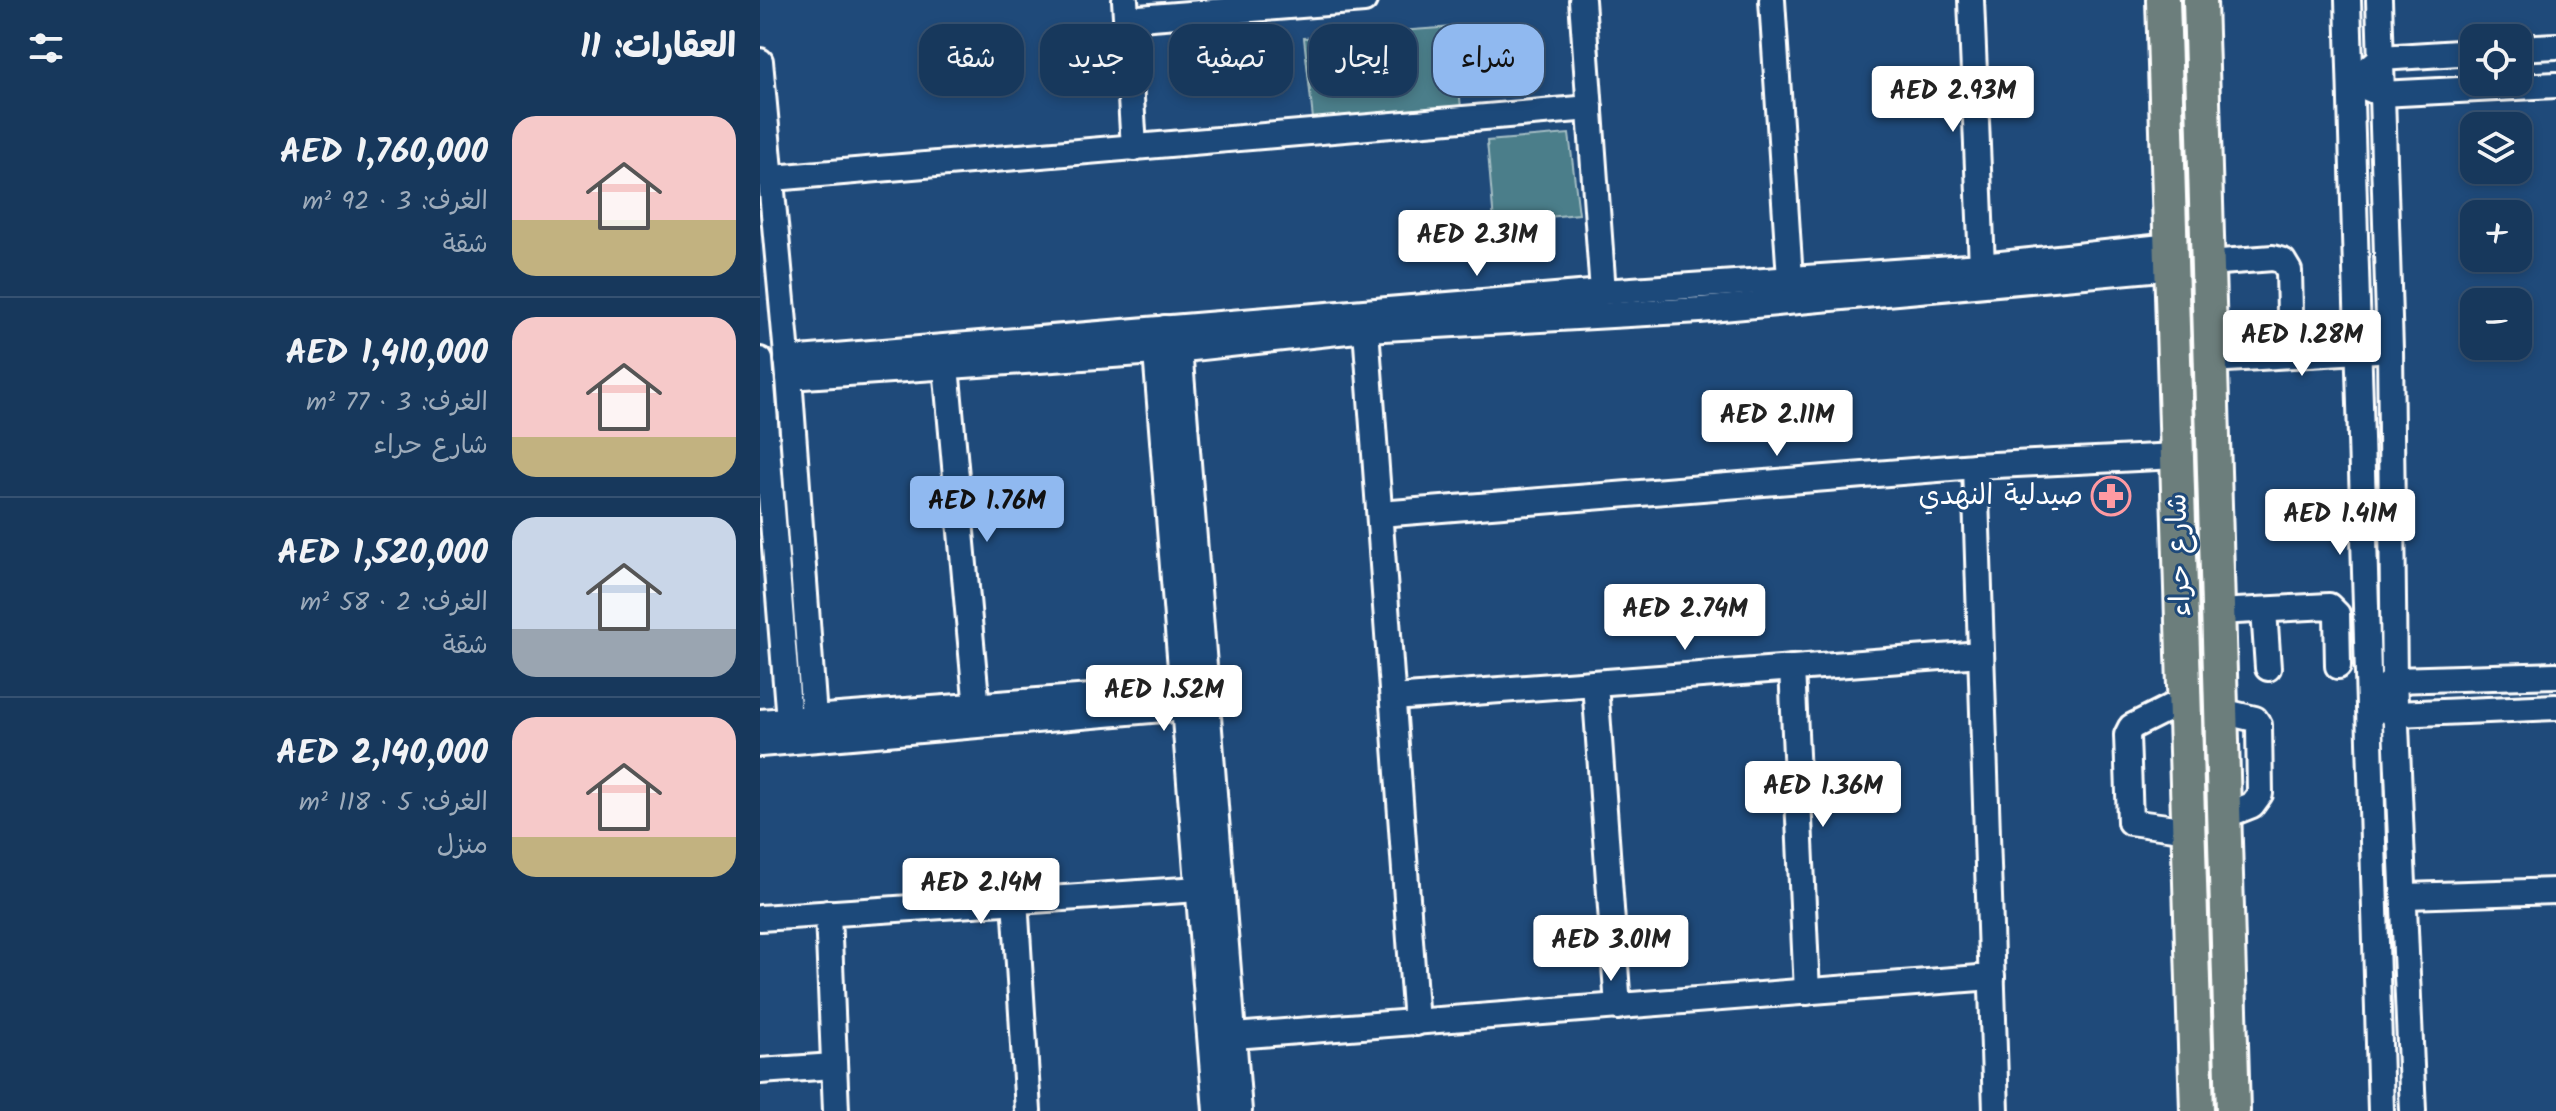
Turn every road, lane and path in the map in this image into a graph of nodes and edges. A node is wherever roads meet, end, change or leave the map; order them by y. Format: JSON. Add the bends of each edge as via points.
{"nodes":[{"id":1,"x":1364,"y":0,"type":"edge"},
{"id":2,"x":1582,"y":0,"type":"edge"},
{"id":3,"x":1772,"y":0,"type":"edge"},
{"id":4,"x":1971,"y":0,"type":"edge"},
{"id":5,"x":2163,"y":0,"type":"edge"},
{"id":6,"x":2200,"y":0,"type":"edge"},
{"id":7,"x":2348,"y":0,"type":"edge"},
{"id":8,"x":2379,"y":0,"type":"edge"},
{"id":9,"x":1126,"y":10,"type":"edge"},
{"id":10,"x":2556,"y":46,"type":"edge"},
{"id":11,"x":2532,"y":47,"type":"edge"},
{"id":12,"x":2460,"y":53,"type":"edge"},
{"id":13,"x":2381,"y":58,"type":"junction"},
{"id":14,"x":760,"y":61,"type":"edge"},
{"id":15,"x":2352,"y":82,"type":"junction"},
{"id":16,"x":2556,"y":85,"type":"edge"},
{"id":17,"x":2381,"y":94,"type":"junction"},
{"id":18,"x":1590,"y":108,"type":"junction"},
{"id":19,"x":2204,"y":118,"type":"junction"},
{"id":20,"x":2167,"y":126,"type":"junction"},
{"id":21,"x":1134,"y":148,"type":"junction"},
{"id":22,"x":773,"y":178,"type":"junction"},
{"id":23,"x":2173,"y":257,"type":"junction"},
{"id":24,"x":2208,"y":263,"type":"junction"},
{"id":25,"x":1982,"y":266,"type":"junction"},
{"id":26,"x":1790,"y":279,"type":"junction"},
{"id":27,"x":1696,"y":286,"type":"junction"},
{"id":28,"x":1603,"y":292,"type":"junction"},
{"id":29,"x":1700,"y":310,"type":"junction"},
{"id":30,"x":1165,"y":328,"type":"junction"},
{"id":31,"x":1366,"y":329,"type":"junction"},
{"id":32,"x":1168,"y":350,"type":"junction"},
{"id":33,"x":2390,"y":350,"type":"junction"},
{"id":34,"x":2360,"y":351,"type":"junction"},
{"id":35,"x":2291,"y":355,"type":"junction"},
{"id":36,"x":760,"y":360,"type":"edge"},
{"id":37,"x":2211,"y":360,"type":"junction"},
{"id":38,"x":946,"y":366,"type":"junction"},
{"id":39,"x":788,"y":369,"type":"junction"},
{"id":40,"x":795,"y":452,"type":"junction"},
{"id":41,"x":768,"y":454,"type":"junction"},
{"id":42,"x":2177,"y":456,"type":"junction"},
{"id":43,"x":1975,"y":466,"type":"junction"},
{"id":44,"x":1380,"y":514,"type":"junction"},
{"id":45,"x":2264,"y":610,"type":"junction"},
{"id":46,"x":2218,"y":612,"type":"junction"},
{"id":47,"x":1981,"y":654,"type":"junction"},
{"id":48,"x":2338,"y":666,"type":"dead end"},
{"id":49,"x":1792,"y":668,"type":"junction"},
{"id":50,"x":2268,"y":668,"type":"dead end"},
{"id":51,"x":2556,"y":675,"type":"edge"},
{"id":52,"x":2394,"y":680,"type":"junction"},
{"id":53,"x":1595,"y":683,"type":"junction"},
{"id":54,"x":1192,"y":697,"type":"junction"},
{"id":55,"x":1393,"y":698,"type":"junction"},
{"id":56,"x":2185,"y":700,"type":"junction"},
{"id":57,"x":2366,"y":703,"type":"junction"},
{"id":58,"x":2556,"y":707,"type":"edge"},
{"id":59,"x":2396,"y":714,"type":"junction"},
{"id":60,"x":978,"y":715,"type":"junction"},
{"id":61,"x":814,"y":717,"type":"junction"},
{"id":62,"x":789,"y":720,"type":"junction"},
{"id":63,"x":760,"y":722,"type":"edge"},
{"id":64,"x":804,"y":740,"type":"junction"},
{"id":65,"x":760,"y":744,"type":"edge"},
{"id":66,"x":2189,"y":830,"type":"junction"},
{"id":67,"x":1199,"y":889,"type":"junction"},
{"id":68,"x":2556,"y":891,"type":"edge"},
{"id":69,"x":2406,"y":896,"type":"junction"},
{"id":70,"x":1015,"y":899,"type":"junction"},
{"id":71,"x":828,"y":913,"type":"junction"},
{"id":72,"x":760,"y":918,"type":"edge"},
{"id":73,"x":1992,"y":977,"type":"junction"},
{"id":74,"x":1807,"y":992,"type":"junction"},
{"id":75,"x":1618,"y":1007,"type":"junction"},
{"id":76,"x":1416,"y":1023,"type":"junction"},
{"id":77,"x":1234,"y":1036,"type":"junction"},
{"id":78,"x":834,"y":1066,"type":"junction"},
{"id":79,"x":760,"y":1071,"type":"edge"},
{"id":80,"x":836,"y":1111,"type":"edge"},
{"id":81,"x":1028,"y":1111,"type":"edge"},
{"id":82,"x":1216,"y":1111,"type":"edge"},
{"id":83,"x":1239,"y":1111,"type":"edge"},
{"id":84,"x":1996,"y":1111,"type":"edge"},
{"id":85,"x":2197,"y":1111,"type":"edge"},
{"id":86,"x":2233,"y":1111,"type":"edge"},
{"id":87,"x":2381,"y":1111,"type":"edge"},
{"id":88,"x":2413,"y":1111,"type":"edge"}],
"edges":[{"from":1,"to":9,"type":"street"},
{"from":2,"to":18,"type":"street"},
{"from":3,"to":26,"type":"street"},
{"from":4,"to":25,"type":"street"},
{"from":5,"to":20,"type":"main road","name":"شارع حراء"},
{"from":6,"to":19,"type":"main road","name":"شارع حراء"},
{"from":7,"to":15,"type":"street"},
{"from":8,"to":13,"type":"street"},
{"from":9,"to":21,"type":"street"},
{"from":10,"to":11,"type":"street"},
{"from":12,"to":13,"type":"street"},
{"from":13,"to":15,"type":"street"},
{"from":13,"to":17,"type":"street"},
{"from":14,"to":22,"type":"street"},
{"from":15,"to":17,"type":"street"},
{"from":15,"to":34,"type":"street"},
{"from":16,"to":17,"type":"street"},
{"from":17,"to":33,"type":"street"},
{"from":18,"to":21,"type":"street"},
{"from":18,"to":28,"type":"street"},
{"from":19,"to":20,"type":"main road"},
{"from":19,"to":24,"type":"main road","name":"شارع حراء"},
{"from":20,"to":23,"type":"main road","name":"شارع حراء"},
{"from":21,"to":22,"type":"street"},
{"from":22,"to":39,"type":"street"},
{"from":23,"to":25,"type":"street"},
{"from":23,"to":29,"type":"street"},
{"from":23,"to":42,"type":"main road","name":"شارع حراء"},
{"from":24,"to":35,"type":"street","via":[[2283,261],[2289,271]]},
{"from":24,"to":37,"type":"main road","name":"شارع حراء"},
{"from":25,"to":26,"type":"street"},
{"from":26,"to":27,"type":"street"},
{"from":27,"to":28,"type":"street"},
{"from":27,"to":29,"type":"street"},
{"from":28,"to":30,"type":"street"},
{"from":29,"to":31,"type":"street"},
{"from":30,"to":32,"type":"street"},
{"from":30,"to":39,"type":"street"},
{"from":31,"to":32,"type":"street"},
{"from":31,"to":44,"type":"street"},
{"from":32,"to":38,"type":"street"},
{"from":32,"to":54,"type":"street"},
{"from":33,"to":34,"type":"street"},
{"from":33,"to":52,"type":"street"},
{"from":34,"to":35,"type":"street"},
{"from":34,"to":57,"type":"street"},
{"from":35,"to":37,"type":"street"},
{"from":36,"to":41,"type":"street"},
{"from":37,"to":46,"type":"main road","name":"شارع حراء"},
{"from":38,"to":39,"type":"street"},
{"from":38,"to":60,"type":"street"},
{"from":39,"to":40,"type":"street"},
{"from":40,"to":41,"type":"street"},
{"from":40,"to":61,"type":"street"},
{"from":41,"to":62,"type":"street"},
{"from":42,"to":43,"type":"street"},
{"from":42,"to":56,"type":"main road","name":"شارع حراء"},
{"from":43,"to":44,"type":"street"},
{"from":43,"to":47,"type":"street"},
{"from":44,"to":55,"type":"street"},
{"from":45,"to":46,"type":"street"},
{"from":45,"to":48,"type":"street","via":[[2334,609]]},
{"from":45,"to":50,"type":"street"},
{"from":46,"to":86,"type":"main road","name":"شارع حراء"},
{"from":47,"to":49,"type":"street"},
{"from":47,"to":73,"type":"street"},
{"from":49,"to":53,"type":"street"},
{"from":49,"to":74,"type":"street"},
{"from":51,"to":52,"type":"street"},
{"from":52,"to":57,"type":"street"},
{"from":52,"to":59,"type":"street"},
{"from":53,"to":55,"type":"street"},
{"from":53,"to":75,"type":"street"},
{"from":54,"to":60,"type":"street"},
{"from":54,"to":67,"type":"street"},
{"from":54,"to":77,"type":"street"},
{"from":55,"to":76,"type":"street"},
{"from":56,"to":66,"type":"main road","name":"شارع حراء"},
{"from":56,"to":66,"type":"street","via":[[2131,727],[2127,749],[2130,822]]},
{"from":57,"to":59,"type":"street"},
{"from":57,"to":87,"type":"street"},
{"from":58,"to":59,"type":"street"},
{"from":59,"to":69,"type":"street"},
{"from":60,"to":61,"type":"street"},
{"from":60,"to":64,"type":"street"},
{"from":61,"to":62,"type":"street"},
{"from":61,"to":64,"type":"street"},
{"from":62,"to":63,"type":"street"},
{"from":62,"to":64,"type":"street"},
{"from":64,"to":65,"type":"street"},
{"from":66,"to":85,"type":"main road","name":"شارع حراء"},
{"from":67,"to":70,"type":"street"},
{"from":67,"to":82,"type":"street"},
{"from":68,"to":69,"type":"street"},
{"from":69,"to":88,"type":"street"},
{"from":70,"to":71,"type":"street"},
{"from":70,"to":81,"type":"street"},
{"from":71,"to":72,"type":"street"},
{"from":71,"to":78,"type":"street"},
{"from":73,"to":74,"type":"street"},
{"from":73,"to":84,"type":"street"},
{"from":74,"to":75,"type":"street"},
{"from":75,"to":76,"type":"street"},
{"from":76,"to":77,"type":"street"},
{"from":77,"to":83,"type":"street"},
{"from":78,"to":79,"type":"street"},
{"from":78,"to":80,"type":"street"}]}
